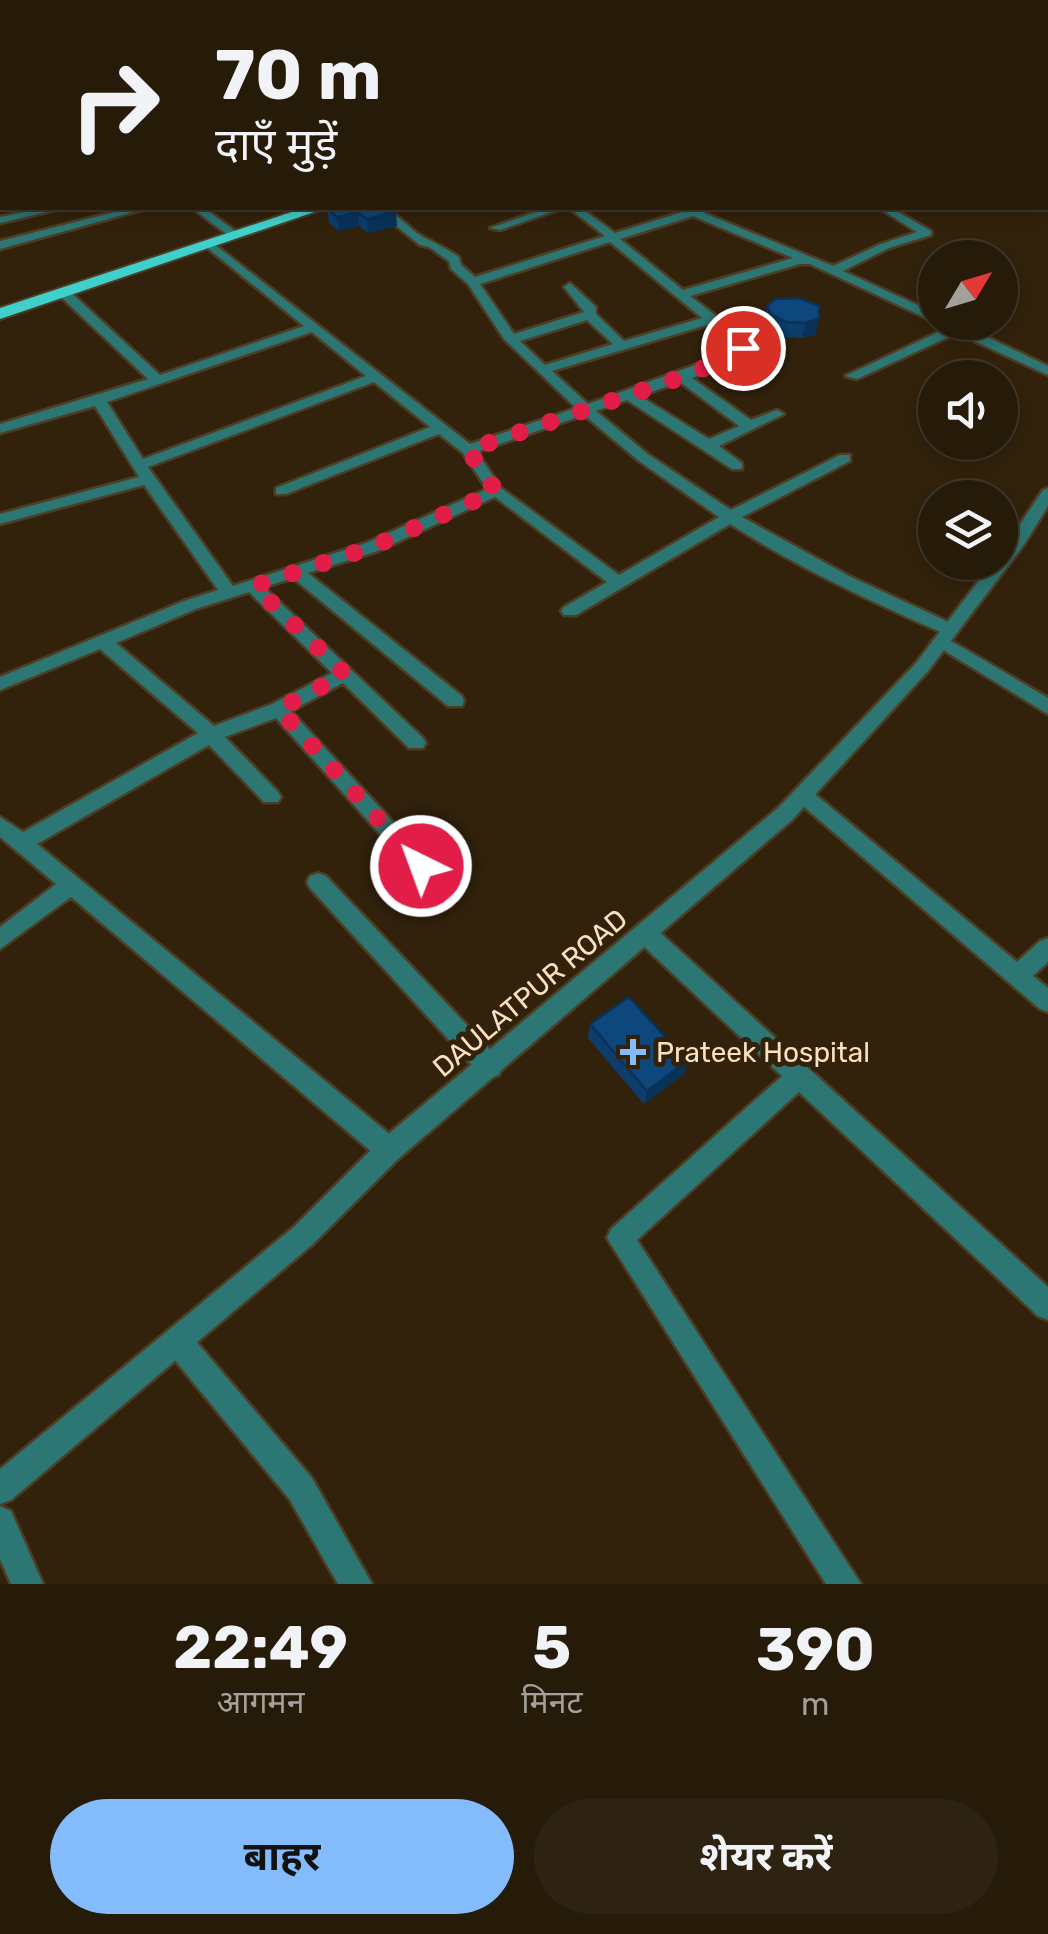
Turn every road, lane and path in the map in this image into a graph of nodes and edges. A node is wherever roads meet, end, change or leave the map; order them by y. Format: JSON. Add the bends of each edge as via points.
{"nodes":[{"id":1,"x":47,"y":210,"type":"edge"},
{"id":2,"x":101,"y":210,"type":"edge"},
{"id":3,"x":134,"y":210,"type":"edge"},
{"id":4,"x":201,"y":210,"type":"edge"},
{"id":5,"x":312,"y":210,"type":"edge"},
{"id":6,"x":383,"y":210,"type":"edge"},
{"id":7,"x":551,"y":210,"type":"edge"},
{"id":8,"x":577,"y":210,"type":"edge"},
{"id":9,"x":700,"y":210,"type":"edge"},
{"id":10,"x":887,"y":210,"type":"edge"},
{"id":11,"x":692,"y":212,"type":"junction"},
{"id":12,"x":109,"y":216,"type":"junction"},
{"id":13,"x":0,"y":220,"type":"edge"},
{"id":14,"x":496,"y":228,"type":"dead end"},
{"id":15,"x":236,"y":236,"type":"junction"},
{"id":16,"x":614,"y":239,"type":"junction"},
{"id":17,"x":209,"y":244,"type":"junction"},
{"id":18,"x":0,"y":245,"type":"edge"},
{"id":19,"x":812,"y":261,"type":"junction"},
{"id":20,"x":834,"y":271,"type":"junction"},
{"id":21,"x":474,"y":282,"type":"junction"},
{"id":22,"x":570,"y":287,"type":"dead end"},
{"id":23,"x":62,"y":292,"type":"junction"},
{"id":24,"x":680,"y":294,"type":"junction"},
{"id":25,"x":918,"y":310,"type":"edge"},
{"id":26,"x":0,"y":314,"type":"edge"},
{"id":27,"x":589,"y":315,"type":"junction"},
{"id":28,"x":711,"y":319,"type":"junction"},
{"id":29,"x":314,"y":327,"type":"junction"},
{"id":30,"x":512,"y":339,"type":"junction"},
{"id":31,"x":922,"y":340,"type":"edge"},
{"id":32,"x":983,"y":340,"type":"edge"},
{"id":33,"x":622,"y":346,"type":"junction"},
{"id":34,"x":542,"y":370,"type":"junction"},
{"id":35,"x":1048,"y":370,"type":"edge"},
{"id":36,"x":852,"y":376,"type":"dead end"},
{"id":37,"x":682,"y":377,"type":"junction"},
{"id":38,"x":373,"y":378,"type":"junction"},
{"id":39,"x":159,"y":380,"type":"junction"},
{"id":40,"x":628,"y":395,"type":"junction"},
{"id":41,"x":100,"y":400,"type":"junction"},
{"id":42,"x":585,"y":411,"type":"junction"},
{"id":43,"x":777,"y":414,"type":"dead end"},
{"id":44,"x":749,"y":426,"type":"junction"},
{"id":45,"x":0,"y":428,"type":"edge"},
{"id":46,"x":438,"y":429,"type":"junction"},
{"id":47,"x":708,"y":445,"type":"junction"},
{"id":48,"x":468,"y":450,"type":"junction"},
{"id":49,"x":845,"y":458,"type":"dead end"},
{"id":50,"x":737,"y":466,"type":"dead end"},
{"id":51,"x":144,"y":472,"type":"junction"},
{"id":52,"x":496,"y":491,"type":"junction"},
{"id":53,"x":281,"y":492,"type":"dead end"},
{"id":54,"x":1047,"y":496,"type":"edge"},
{"id":55,"x":728,"y":518,"type":"junction"},
{"id":56,"x":0,"y":519,"type":"edge"},
{"id":57,"x":297,"y":573,"type":"junction"},
{"id":58,"x":618,"y":582,"type":"junction"},
{"id":59,"x":254,"y":586,"type":"junction"},
{"id":60,"x":229,"y":593,"type":"junction"},
{"id":61,"x":570,"y":612,"type":"dead end"},
{"id":62,"x":945,"y":635,"type":"junction"},
{"id":63,"x":102,"y":641,"type":"junction"},
{"id":64,"x":345,"y":674,"type":"junction"},
{"id":65,"x":0,"y":684,"type":"edge"},
{"id":66,"x":455,"y":702,"type":"dead end"},
{"id":67,"x":1048,"y":706,"type":"edge"},
{"id":68,"x":279,"y":709,"type":"junction"},
{"id":69,"x":212,"y":736,"type":"junction"},
{"id":70,"x":416,"y":744,"type":"dead end"},
{"id":71,"x":804,"y":795,"type":"junction"},
{"id":72,"x":271,"y":797,"type":"dead end"},
{"id":73,"x":0,"y":826,"type":"edge"},
{"id":74,"x":22,"y":843,"type":"junction"},
{"id":75,"x":421,"y":866,"type":"dead end"},
{"id":76,"x":318,"y":882,"type":"dead end"},
{"id":77,"x":71,"y":885,"type":"junction"},
{"id":78,"x":646,"y":934,"type":"junction"},
{"id":79,"x":0,"y":940,"type":"edge"},
{"id":80,"x":1048,"y":948,"type":"edge"},
{"id":81,"x":1017,"y":976,"type":"junction"},
{"id":82,"x":1048,"y":1002,"type":"edge"},
{"id":83,"x":490,"y":1067,"type":"junction"},
{"id":84,"x":799,"y":1076,"type":"junction"},
{"id":85,"x":389,"y":1150,"type":"junction"},
{"id":86,"x":1048,"y":1306,"type":"edge"},
{"id":87,"x":179,"y":1342,"type":"junction"},
{"id":88,"x":0,"y":1489,"type":"edge"},
{"id":89,"x":0,"y":1522,"type":"edge"},
{"id":90,"x":27,"y":1584,"type":"edge"},
{"id":91,"x":356,"y":1584,"type":"edge"},
{"id":92,"x":845,"y":1584,"type":"edge"}],
"edges":[{"from":1,"to":13,"type":"street"},
{"from":2,"to":12,"type":"street"},
{"from":3,"to":12,"type":"street"},
{"from":4,"to":15,"type":"street"},
{"from":5,"to":15,"type":"highway"},
{"from":6,"to":21,"type":"street","via":[[455,260]]},
{"from":7,"to":14,"type":"street"},
{"from":8,"to":16,"type":"street"},
{"from":9,"to":11,"type":"street"},
{"from":10,"to":20,"type":"street","via":[[927,234]]},
{"from":11,"to":16,"type":"street"},
{"from":11,"to":19,"type":"street"},
{"from":12,"to":18,"type":"street"},
{"from":15,"to":17,"type":"highway"},
{"from":16,"to":21,"type":"street"},
{"from":16,"to":24,"type":"street"},
{"from":17,"to":23,"type":"highway"},
{"from":17,"to":29,"type":"street"},
{"from":19,"to":20,"type":"street"},
{"from":19,"to":24,"type":"street","via":[[788,261]]},
{"from":20,"to":25,"type":"street"},
{"from":21,"to":30,"type":"street"},
{"from":22,"to":27,"type":"street","via":[[592,310]]},
{"from":23,"to":26,"type":"highway"},
{"from":23,"to":39,"type":"street"},
{"from":24,"to":28,"type":"street"},
{"from":27,"to":30,"type":"street"},
{"from":27,"to":33,"type":"street"},
{"from":28,"to":33,"type":"street"},
{"from":28,"to":37,"type":"street","via":[[743,348]]},
{"from":29,"to":38,"type":"street"},
{"from":29,"to":39,"type":"street"},
{"from":30,"to":34,"type":"street"},
{"from":31,"to":36,"type":"street"},
{"from":32,"to":35,"type":"street"},
{"from":33,"to":34,"type":"street"},
{"from":34,"to":42,"type":"street"},
{"from":37,"to":40,"type":"street"},
{"from":37,"to":44,"type":"street"},
{"from":38,"to":46,"type":"street"},
{"from":38,"to":51,"type":"street"},
{"from":39,"to":41,"type":"street"},
{"from":40,"to":42,"type":"street"},
{"from":40,"to":47,"type":"street"},
{"from":41,"to":45,"type":"street"},
{"from":41,"to":51,"type":"street"},
{"from":42,"to":48,"type":"street"},
{"from":42,"to":55,"type":"street"},
{"from":43,"to":44,"type":"street"},
{"from":44,"to":47,"type":"street"},
{"from":46,"to":48,"type":"street"},
{"from":46,"to":53,"type":"street"},
{"from":47,"to":50,"type":"street"},
{"from":48,"to":52,"type":"street"},
{"from":49,"to":55,"type":"street"},
{"from":51,"to":56,"type":"street"},
{"from":51,"to":60,"type":"street"},
{"from":52,"to":57,"type":"street"},
{"from":52,"to":58,"type":"street"},
{"from":54,"to":62,"type":"street","name":"DAULATPUR ROAD"},
{"from":55,"to":58,"type":"street"},
{"from":55,"to":62,"type":"street"},
{"from":57,"to":59,"type":"street"},
{"from":57,"to":66,"type":"street"},
{"from":58,"to":61,"type":"street"},
{"from":59,"to":60,"type":"street"},
{"from":59,"to":64,"type":"street"},
{"from":60,"to":63,"type":"street"},
{"from":62,"to":67,"type":"street"},
{"from":62,"to":71,"type":"street","name":"DAULATPUR ROAD"},
{"from":63,"to":65,"type":"street"},
{"from":63,"to":69,"type":"street"},
{"from":64,"to":68,"type":"street"},
{"from":64,"to":70,"type":"street"},
{"from":68,"to":69,"type":"street"},
{"from":68,"to":75,"type":"street"},
{"from":69,"to":72,"type":"street"},
{"from":69,"to":74,"type":"street"},
{"from":71,"to":78,"type":"street","name":"DAULATPUR ROAD"},
{"from":71,"to":81,"type":"street"},
{"from":73,"to":74,"type":"street"},
{"from":74,"to":77,"type":"street"},
{"from":76,"to":83,"type":"street"},
{"from":77,"to":79,"type":"street"},
{"from":77,"to":85,"type":"street"},
{"from":78,"to":83,"type":"street","name":"DAULATPUR ROAD"},
{"from":78,"to":84,"type":"street"},
{"from":80,"to":81,"type":"street"},
{"from":81,"to":82,"type":"street"},
{"from":83,"to":85,"type":"street","name":"DAULATPUR ROAD"},
{"from":84,"to":86,"type":"street"},
{"from":84,"to":92,"type":"street","via":[[620,1238]]},
{"from":85,"to":87,"type":"street","name":"DAULATPUR ROAD","via":[[304,1235]]},
{"from":87,"to":88,"type":"street","name":"DAULATPUR ROAD"},
{"from":87,"to":91,"type":"street","via":[[301,1489]]},
{"from":89,"to":90,"type":"street"}]}
